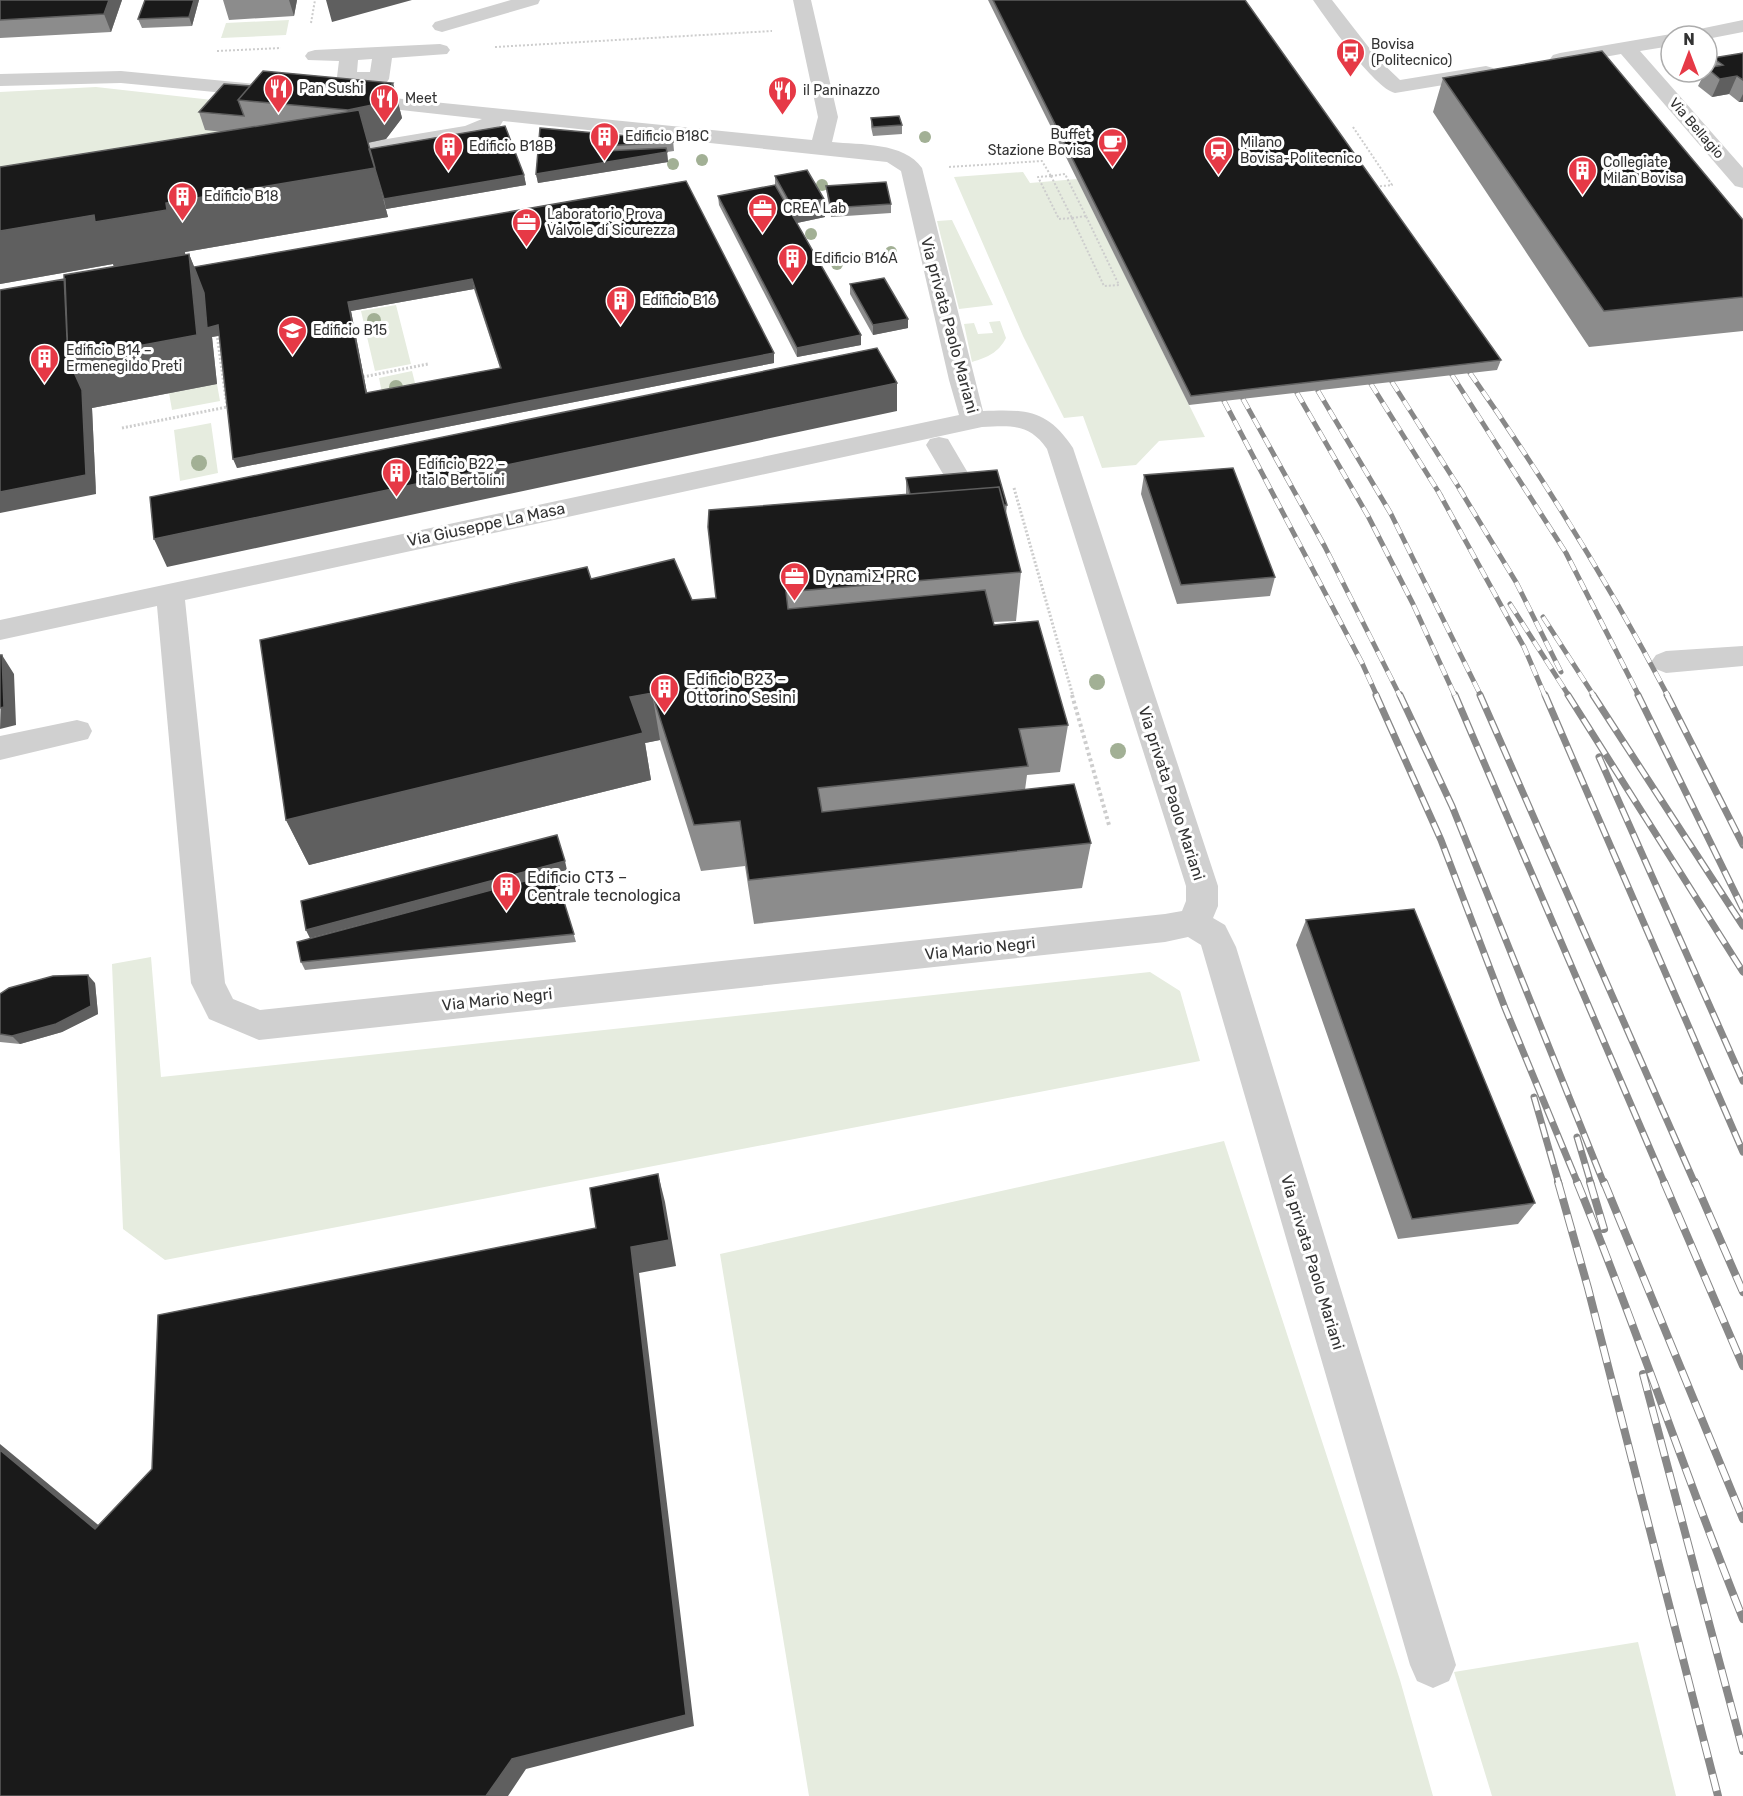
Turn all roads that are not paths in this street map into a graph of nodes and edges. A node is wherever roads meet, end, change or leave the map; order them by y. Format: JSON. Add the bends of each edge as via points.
{"nodes":[{"id":1,"x":531,"y":0,"type":"edge"},
{"id":2,"x":802,"y":0,"type":"edge"},
{"id":3,"x":1322,"y":0,"type":"edge"},
{"id":4,"x":442,"y":26,"type":"dead end"},
{"id":5,"x":1743,"y":26,"type":"edge"},
{"id":6,"x":1719,"y":31,"type":"edge"},
{"id":7,"x":1659,"y":42,"type":"edge"},
{"id":8,"x":1626,"y":48,"type":"junction"},
{"id":9,"x":440,"y":50,"type":"road end"},
{"id":10,"x":315,"y":56,"type":"dead end"},
{"id":11,"x":1545,"y":62,"type":"edge"},
{"id":12,"x":1510,"y":68,"type":"edge"},
{"id":13,"x":0,"y":80,"type":"edge"},
{"id":14,"x":291,"y":94,"type":"edge"},
{"id":15,"x":338,"y":99,"type":"edge"},
{"id":16,"x":554,"y":99,"type":"dead end"},
{"id":17,"x":506,"y":117,"type":"junction"},
{"id":18,"x":545,"y":120,"type":"junction"},
{"id":19,"x":820,"y":148,"type":"junction"},
{"id":20,"x":310,"y":158,"type":"edge"},
{"id":21,"x":1743,"y":182,"type":"edge"},
{"id":22,"x":973,"y":420,"type":"junction"},
{"id":23,"x":939,"y":445,"type":"dead end"},
{"id":24,"x":955,"y":473,"type":"edge"},
{"id":25,"x":170,"y":593,"type":"junction"},
{"id":26,"x":0,"y":630,"type":"edge"},
{"id":27,"x":1743,"y":656,"type":"edge"},
{"id":28,"x":1665,"y":662,"type":"dead end"},
{"id":29,"x":77,"y":731,"type":"dead end"},
{"id":30,"x":0,"y":748,"type":"edge"},
{"id":31,"x":1192,"y":922,"type":"junction"},
{"id":32,"x":1433,"y":1665,"type":"dead end"}],
"edges":[{"from":1,"to":4,"type":"street"},
{"from":2,"to":19,"type":"street","via":[[828,117]]},
{"from":3,"to":12,"type":"street","via":[[1370,62],[1395,87]]},
{"from":5,"to":6,"type":"street"},
{"from":7,"to":8,"type":"street"},
{"from":8,"to":11,"type":"street"},
{"from":8,"to":21,"type":"street","name":"Via Bellagio"},
{"from":9,"to":10,"type":"street","via":[[383,53],[379,79],[347,77],[349,55]]},
{"from":13,"to":14,"type":"street","via":[[121,77]]},
{"from":15,"to":17,"type":"street","name":"Via privata Paolo Mariani"},
{"from":16,"to":18,"type":"street"},
{"from":17,"to":18,"type":"street","name":"Via privata Paolo Mariani"},
{"from":17,"to":20,"type":"street","via":[[470,131]]},
{"from":18,"to":19,"type":"street","name":"Via privata Paolo Mariani"},
{"from":19,"to":22,"type":"street","name":"Via privata Paolo Mariani","via":[[881,153],[911,168]]},
{"from":22,"to":25,"type":"street","name":"Via Giuseppe La Masa"},
{"from":22,"to":31,"type":"street","name":"Via privata Paolo Mariani","via":[[1026,421],[1045,429],[1060,448],[1202,886],[1202,912]]},
{"from":23,"to":24,"type":"street"},
{"from":25,"to":26,"type":"street","name":"Via Giuseppe La Masa"},
{"from":25,"to":31,"type":"street","name":"Via Mario Negri","via":[[208,983],[222,1009],[259,1025]]},
{"from":27,"to":28,"type":"street"},
{"from":29,"to":30,"type":"street"},
{"from":31,"to":32,"type":"street","name":"Via privata Paolo Mariani","via":[[1213,935],[1219,947]]}]}
